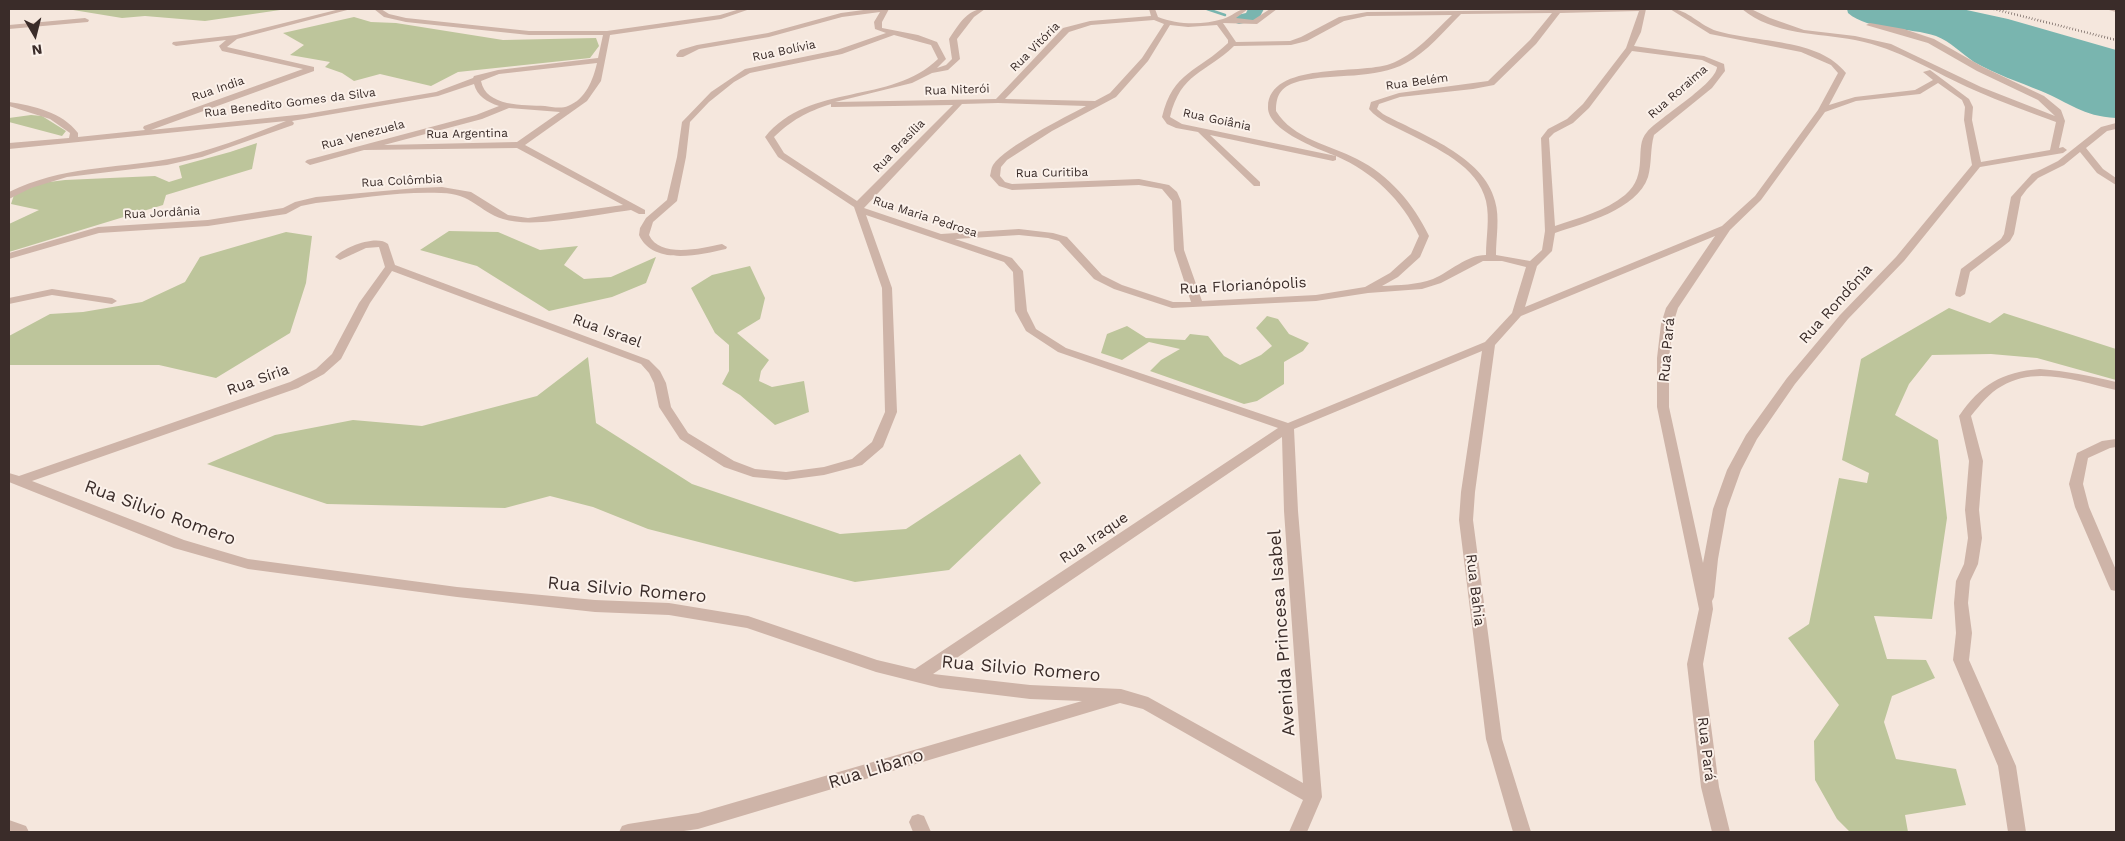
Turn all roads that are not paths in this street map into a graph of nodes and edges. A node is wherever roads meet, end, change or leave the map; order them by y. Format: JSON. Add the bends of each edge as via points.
{"nodes":[{"id":1,"x":347,"y":9,"type":"edge"},
{"id":2,"x":377,"y":9,"type":"edge"},
{"id":3,"x":746,"y":9,"type":"edge"},
{"id":4,"x":885,"y":9,"type":"edge"},
{"id":5,"x":981,"y":9,"type":"edge"},
{"id":6,"x":1152,"y":9,"type":"edge"},
{"id":7,"x":1244,"y":9,"type":"edge"},
{"id":8,"x":1274,"y":9,"type":"edge"},
{"id":9,"x":1643,"y":9,"type":"edge"},
{"id":10,"x":1673,"y":9,"type":"edge"},
{"id":11,"x":1746,"y":9,"type":"edge"},
{"id":12,"x":2111,"y":9,"type":"edge"},
{"id":13,"x":1558,"y":10,"type":"junction"},
{"id":14,"x":2116,"y":10,"type":"edge"},
{"id":15,"x":1459,"y":12,"type":"junction"},
{"id":16,"x":1155,"y":18,"type":"junction"},
{"id":17,"x":85,"y":20,"type":"dead end"},
{"id":18,"x":1229,"y":20,"type":"junction"},
{"id":19,"x":1218,"y":22,"type":"junction"},
{"id":20,"x":1168,"y":23,"type":"junction"},
{"id":21,"x":1870,"y":25,"type":"dead end"},
{"id":22,"x":9,"y":27,"type":"edge"},
{"id":23,"x":607,"y":33,"type":"junction"},
{"id":24,"x":892,"y":33,"type":"junction"},
{"id":25,"x":236,"y":37,"type":"junction"},
{"id":26,"x":176,"y":44,"type":"dead end"},
{"id":27,"x":1232,"y":44,"type":"junction"},
{"id":28,"x":1630,"y":48,"type":"junction"},
{"id":29,"x":680,"y":55,"type":"dead end"},
{"id":30,"x":1908,"y":57,"type":"junction"},
{"id":31,"x":600,"y":60,"type":"junction"},
{"id":32,"x":932,"y":71,"type":"junction"},
{"id":33,"x":477,"y":78,"type":"junction"},
{"id":34,"x":1938,"y":80,"type":"junction"},
{"id":35,"x":998,"y":101,"type":"junction"},
{"id":36,"x":933,"y":103,"type":"junction"},
{"id":37,"x":959,"y":103,"type":"junction"},
{"id":38,"x":9,"y":104,"type":"edge"},
{"id":39,"x":1099,"y":104,"type":"junction"},
{"id":40,"x":508,"y":105,"type":"junction"},
{"id":41,"x":817,"y":105,"type":"junction"},
{"id":42,"x":570,"y":110,"type":"junction"},
{"id":43,"x":1822,"y":110,"type":"junction"},
{"id":44,"x":949,"y":112,"type":"junction"},
{"id":45,"x":306,"y":117,"type":"junction"},
{"id":46,"x":2061,"y":121,"type":"junction"},
{"id":47,"x":2116,"y":126,"type":"edge"},
{"id":48,"x":1201,"y":131,"type":"junction"},
{"id":49,"x":133,"y":134,"type":"junction"},
{"id":50,"x":73,"y":139,"type":"junction"},
{"id":51,"x":519,"y":145,"type":"junction"},
{"id":52,"x":9,"y":146,"type":"edge"},
{"id":53,"x":365,"y":148,"type":"junction"},
{"id":54,"x":2081,"y":148,"type":"junction"},
{"id":55,"x":2054,"y":150,"type":"junction"},
{"id":56,"x":310,"y":162,"type":"dead end"},
{"id":57,"x":1362,"y":164,"type":"junction"},
{"id":58,"x":1977,"y":165,"type":"junction"},
{"id":59,"x":2116,"y":182,"type":"edge"},
{"id":60,"x":1257,"y":184,"type":"dead end"},
{"id":61,"x":9,"y":196,"type":"edge"},
{"id":62,"x":316,"y":200,"type":"joint"},
{"id":63,"x":632,"y":207,"type":"junction"},
{"id":64,"x":859,"y":208,"type":"junction"},
{"id":65,"x":642,"y":212,"type":"dead end"},
{"id":66,"x":1726,"y":228,"type":"junction"},
{"id":67,"x":1550,"y":231,"type":"junction"},
{"id":68,"x":940,"y":237,"type":"junction"},
{"id":69,"x":722,"y":247,"type":"dead end"},
{"id":70,"x":9,"y":256,"type":"edge"},
{"id":71,"x":340,"y":257,"type":"dead end"},
{"id":72,"x":1491,"y":257,"type":"junction"},
{"id":73,"x":1532,"y":265,"type":"junction"},
{"id":74,"x":390,"y":267,"type":"junction"},
{"id":75,"x":1368,"y":290,"type":"junction"},
{"id":76,"x":1960,"y":294,"type":"dead end"},
{"id":77,"x":9,"y":301,"type":"edge"},
{"id":78,"x":112,"y":301,"type":"dead end"},
{"id":79,"x":1198,"y":305,"type":"junction"},
{"id":80,"x":1518,"y":314,"type":"junction"},
{"id":81,"x":1489,"y":344,"type":"junction"},
{"id":82,"x":2116,"y":386,"type":"edge"},
{"id":83,"x":1288,"y":427,"type":"junction"},
{"id":84,"x":2116,"y":443,"type":"edge"},
{"id":85,"x":13,"y":479,"type":"edge"},
{"id":86,"x":2116,"y":586,"type":"edge"},
{"id":87,"x":1706,"y":609,"type":"junction"},
{"id":88,"x":918,"y":676,"type":"junction"},
{"id":89,"x":1121,"y":696,"type":"junction"},
{"id":90,"x":1313,"y":797,"type":"junction"},
{"id":91,"x":9,"y":828,"type":"edge"},
{"id":92,"x":20,"y":832,"type":"edge"},
{"id":93,"x":628,"y":832,"type":"edge"},
{"id":94,"x":1298,"y":832,"type":"edge"},
{"id":95,"x":1522,"y":832,"type":"edge"},
{"id":96,"x":1721,"y":832,"type":"edge"},
{"id":97,"x":2017,"y":832,"type":"edge"}],
"edges":[{"from":1,"to":25,"type":"street"},
{"from":2,"to":23,"type":"street","via":[[387,16],[406,20],[529,32]]},
{"from":3,"to":23,"type":"street","via":[[721,17]]},
{"from":4,"to":24,"type":"street","via":[[877,26]]},
{"from":4,"to":29,"type":"street","via":[[841,15],[769,35],[697,46]]},
{"from":5,"to":32,"type":"street","name":"Rua Maria Pedrosa","via":[[970,15],[953,39],[956,59],[953,64]]},
{"from":6,"to":16,"type":"street"},
{"from":7,"to":18,"type":"street"},
{"from":8,"to":18,"type":"street","via":[[1254,22]]},
{"from":9,"to":13,"type":"street"},
{"from":9,"to":28,"type":"street"},
{"from":10,"to":43,"type":"street","name":"Rua Pará","via":[[1715,32],[1802,50],[1839,66],[1842,73]]},
{"from":11,"to":30,"type":"street","via":[[1785,27],[1872,41]]},
{"from":12,"to":14,"type":"street"},
{"from":13,"to":15,"type":"street"},
{"from":13,"to":72,"type":"street","name":"Rua Belém","via":[[1533,42],[1491,83],[1393,97],[1375,102],[1373,109],[1472,169],[1490,197]]},
{"from":15,"to":27,"type":"street","via":[[1352,16],[1291,43]]},
{"from":15,"to":57,"type":"street","via":[[1404,61],[1383,68],[1307,76],[1290,81],[1277,90],[1270,111],[1276,120],[1308,141]]},
{"from":16,"to":20,"type":"street"},
{"from":16,"to":35,"type":"street","name":"Rua Vitória","via":[[1090,23],[1066,30]]},
{"from":17,"to":22,"type":"street"},
{"from":18,"to":19,"type":"street"},
{"from":19,"to":20,"type":"street"},
{"from":19,"to":27,"type":"street"},
{"from":20,"to":39,"type":"street","name":"Rua Curitiba","via":[[1134,72],[1113,95]]},
{"from":21,"to":46,"type":"street","via":[[1931,41],[2041,98],[2058,112]]},
{"from":23,"to":31,"type":"street"},
{"from":24,"to":32,"type":"street","via":[[934,44],[942,59]]},
{"from":24,"to":69,"type":"street","name":"Rua Bolívia","via":[[839,52],[760,68],[736,77],[697,108],[686,122],[672,201],[646,225],[644,237],[661,249],[690,254]]},
{"from":25,"to":26,"type":"street"},
{"from":25,"to":49,"type":"street","name":"Rua India","via":[[223,46],[225,49],[311,69]]},
{"from":27,"to":48,"type":"street","name":"Rua Goiânia","via":[[1178,85],[1168,106],[1166,117],[1170,122]]},
{"from":28,"to":67,"type":"street","via":[[1586,106],[1545,138]]},
{"from":28,"to":67,"type":"street","name":"Rua Roraima","via":[[1704,58],[1721,66],[1721,71],[1709,86],[1650,134],[1642,181],[1631,195],[1600,213]]},
{"from":30,"to":34,"type":"street"},
{"from":30,"to":46,"type":"street","via":[[1978,89]]},
{"from":31,"to":33,"type":"street","name":"Rua Benedito Gomes da Silva","via":[[498,72]]},
{"from":31,"to":42,"type":"street","via":[[597,81],[584,99]]},
{"from":32,"to":41,"type":"street","name":"Rua Maria Pedrosa","via":[[919,78]]},
{"from":33,"to":40,"type":"street","name":"Rua Venezuela","via":[[482,94]]},
{"from":33,"to":45,"type":"street","name":"Rua Benedito Gomes da Silva","via":[[438,94]]},
{"from":34,"to":43,"type":"street","via":[[1912,94],[1855,99]]},
{"from":34,"to":58,"type":"street","via":[[1966,99]]},
{"from":35,"to":37,"type":"street","name":"Rua Niterói"},
{"from":35,"to":39,"type":"street","name":"Rua Niterói"},
{"from":36,"to":37,"type":"street","name":"Rua Niterói"},
{"from":36,"to":41,"type":"street","name":"Rua Niterói"},
{"from":36,"to":44,"type":"street"},
{"from":37,"to":44,"type":"street","name":"Rua Brasília"},
{"from":38,"to":50,"type":"street","via":[[32,109],[61,122],[74,133]]},
{"from":39,"to":79,"type":"street","name":"Rua Curitiba","via":[[1049,129],[1004,158],[996,167],[995,176],[1002,184],[1012,187],[1139,182],[1169,189],[1176,198],[1179,213],[1180,255]]},
{"from":40,"to":42,"type":"street","name":"Rua Venezuela"},
{"from":40,"to":53,"type":"street","name":"Rua Venezuela","via":[[478,118]]},
{"from":41,"to":64,"type":"street","name":"Rua Maria Pedrosa","via":[[778,126],[769,137],[770,142],[781,155]]},
{"from":42,"to":51,"type":"street"},
{"from":43,"to":66,"type":"street","name":"Rua Pará","via":[[1758,198]]},
{"from":44,"to":64,"type":"street","name":"Rua Brasília"},
{"from":45,"to":49,"type":"street","name":"Rua Benedito Gomes da Silva"},
{"from":45,"to":61,"type":"street","via":[[218,150],[168,162],[59,175],[33,183]]},
{"from":46,"to":55,"type":"street"},
{"from":47,"to":54,"type":"street","via":[[2104,129]]},
{"from":48,"to":57,"type":"street","name":"Rua Goiânia"},
{"from":48,"to":60,"type":"street"},
{"from":49,"to":50,"type":"street","name":"Rua Benedito Gomes da Silva"},
{"from":50,"to":52,"type":"street","name":"Rua Benedito Gomes da Silva"},
{"from":51,"to":53,"type":"street","name":"Rua Argentina"},
{"from":51,"to":63,"type":"street","name":"Rua Argentina"},
{"from":53,"to":56,"type":"street","name":"Rua Venezuela"},
{"from":54,"to":55,"type":"street"},
{"from":54,"to":59,"type":"street","via":[[2100,171]]},
{"from":54,"to":76,"type":"street","via":[[2035,176],[2024,187],[2016,197],[2009,234],[1965,271]]},
{"from":55,"to":58,"type":"street"},
{"from":57,"to":75,"type":"street","via":[[1384,182],[1418,219],[1424,236],[1416,255],[1394,275]]},
{"from":58,"to":87,"type":"street","name":"Rua Rondônia","via":[[1900,259],[1790,380],[1751,438],[1734,470],[1720,510]]},
{"from":62,"to":63,"type":"street","name":"Rua Colômbia","via":[[442,190],[468,194],[506,217],[528,221]]},
{"from":62,"to":70,"type":"street","name":"Rua Jordânia","via":[[286,211],[240,219],[98,230]]},
{"from":63,"to":65,"type":"street","name":"Rua Argentina"},
{"from":64,"to":68,"type":"street","name":"Rua Maria Pedrosa"},
{"from":64,"to":74,"type":"street","name":"Rua Israel","via":[[887,288],[891,412],[878,444],[857,462],[786,476],[753,473],[729,464],[684,436],[665,406],[654,371],[645,362]]},
{"from":66,"to":80,"type":"street"},
{"from":66,"to":87,"type":"street","name":"Rua Pará","via":[[1672,308],[1664,358],[1663,407]]},
{"from":67,"to":73,"type":"street","via":[[1547,251]]},
{"from":68,"to":79,"type":"street","name":"Rua Florianópolis","via":[[1022,232],[1055,235],[1063,239],[1098,277],[1172,305]]},
{"from":68,"to":83,"type":"street","name":"Rua Maria Pedrosa","via":[[1008,260],[1018,271],[1021,311],[1032,331],[1062,350]]},
{"from":71,"to":74,"type":"street","via":[[364,245],[383,244]]},
{"from":72,"to":73,"type":"street","name":"Rua Florianópolis"},
{"from":72,"to":75,"type":"street","name":"Rua Florianópolis","via":[[1471,262],[1422,286]]},
{"from":73,"to":80,"type":"street"},
{"from":74,"to":85,"type":"street","name":"Rua Síria","via":[[352,325],[334,360],[319,372],[294,385]]},
{"from":75,"to":79,"type":"street","name":"Rua Florianópolis","via":[[1316,298]]},
{"from":77,"to":78,"type":"street","via":[[52,292]]},
{"from":80,"to":81,"type":"street"},
{"from":81,"to":83,"type":"street"},
{"from":81,"to":95,"type":"street","name":"Rua Bahia","via":[[1466,520],[1494,739]]},
{"from":82,"to":97,"type":"street","via":[[2061,374],[2026,373],[2000,382],[1982,395],[1965,416],[1976,461],[1972,510],[1975,538],[1971,564],[1963,581],[1961,660],[2007,766]]},
{"from":83,"to":88,"type":"street","name":"Rua Iraque"},
{"from":83,"to":90,"type":"street","name":"Avenida Princesa Isabel","via":[[1291,511]]},
{"from":84,"to":86,"type":"street","via":[[2082,456],[2076,484],[2082,507]]},
{"from":85,"to":88,"type":"street","name":"Rua Silvio Romero","via":[[179,544],[248,564],[457,592],[595,606],[668,609],[748,622],[876,666]]},
{"from":87,"to":96,"type":"street","name":"Rua Pará","via":[[1695,664],[1710,787]]},
{"from":88,"to":89,"type":"street","name":"Rua Silvio Romero","via":[[940,682],[1030,692]]},
{"from":89,"to":90,"type":"street","name":"Rua Silvio Romero","via":[[1148,704]]},
{"from":89,"to":93,"type":"street","name":"Rua Libano","via":[[698,821]]},
{"from":90,"to":94,"type":"street","name":"Avenida Princesa Isabel"},
{"from":91,"to":92,"type":"street"}]}
